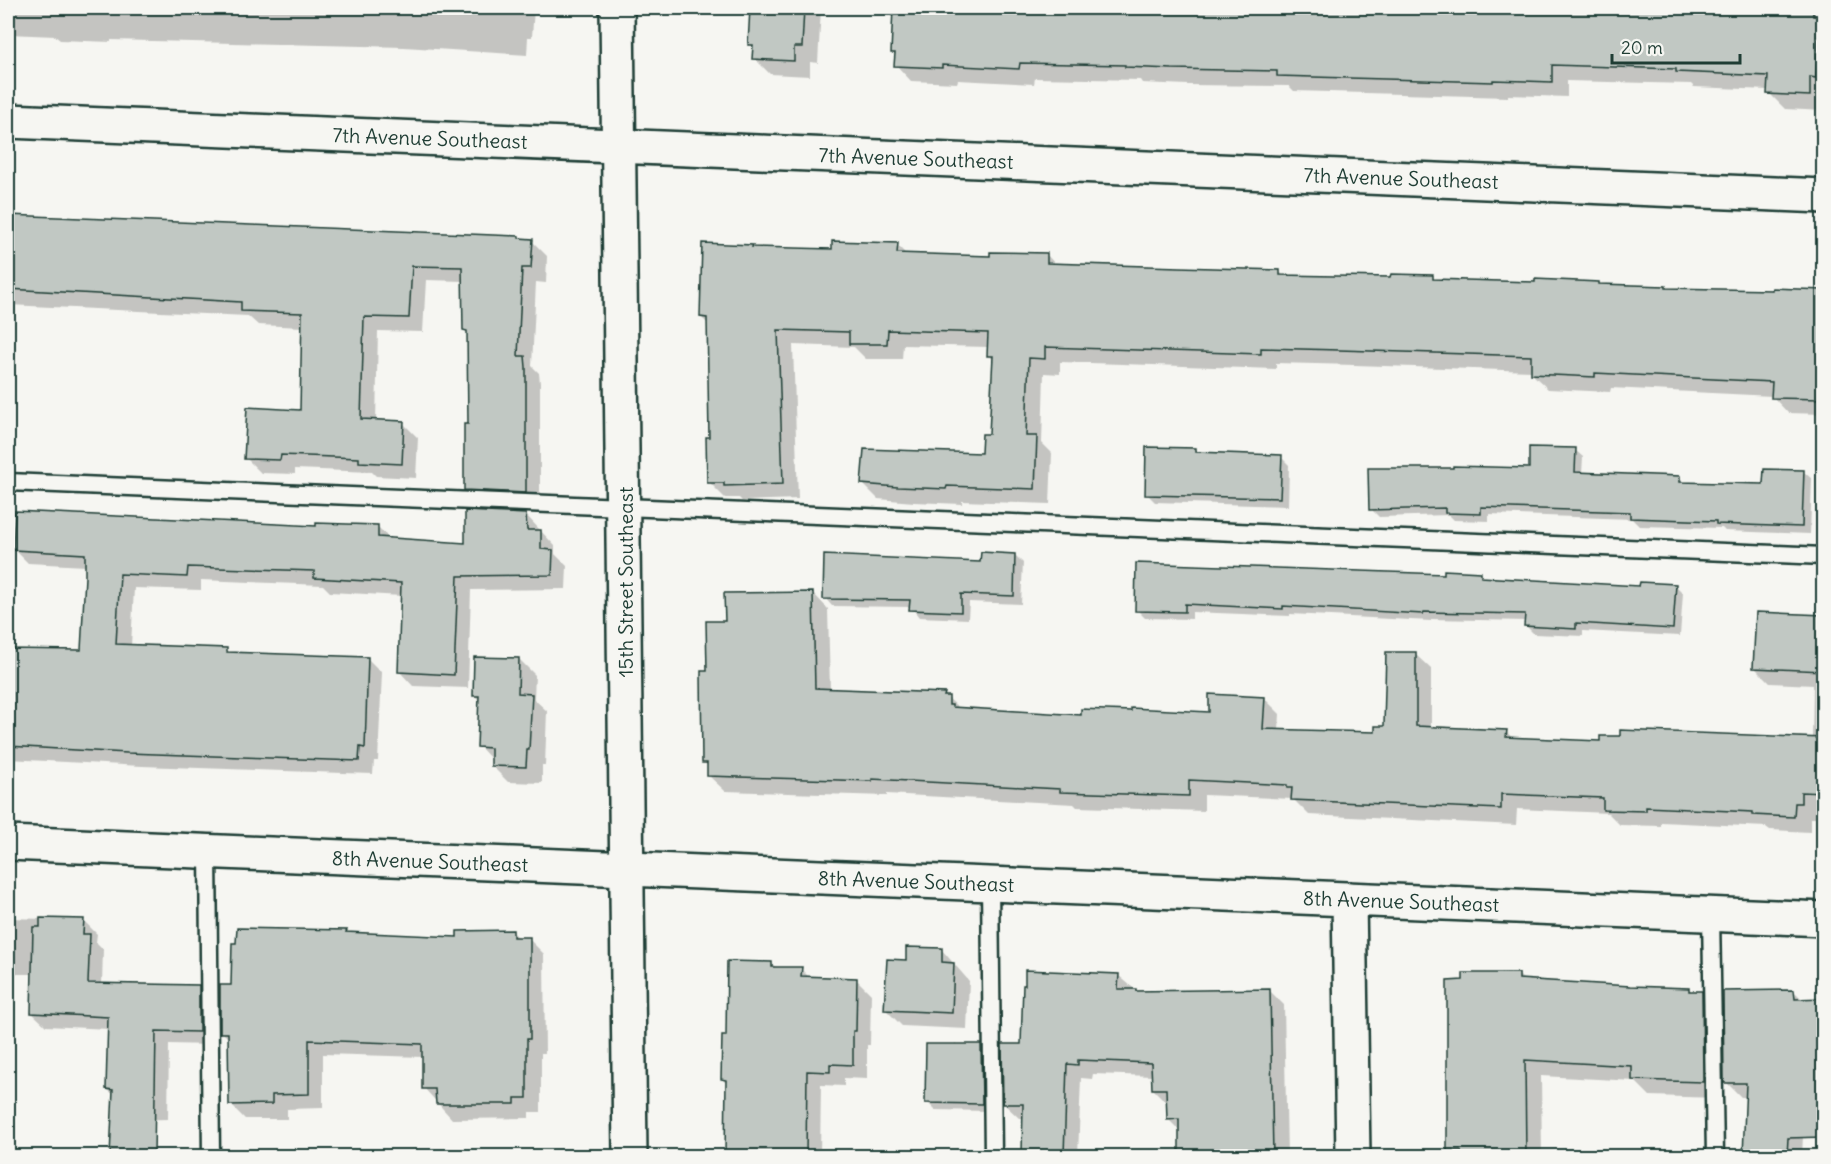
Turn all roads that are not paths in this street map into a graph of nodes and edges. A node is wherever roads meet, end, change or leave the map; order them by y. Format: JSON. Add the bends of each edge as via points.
{"nodes":[{"id":1,"x":618,"y":8,"type":"edge"},
{"id":2,"x":8,"y":121,"type":"edge"},
{"id":3,"x":618,"y":146,"type":"junction"},
{"id":4,"x":1824,"y":196,"type":"edge"},
{"id":5,"x":8,"y":482,"type":"edge"},
{"id":6,"x":624,"y":507,"type":"junction"},
{"id":7,"x":1824,"y":556,"type":"edge"},
{"id":8,"x":8,"y":843,"type":"edge"},
{"id":9,"x":208,"y":851,"type":"junction"},
{"id":10,"x":627,"y":870,"type":"junction"},
{"id":11,"x":990,"y":884,"type":"junction"},
{"id":12,"x":1349,"y":899,"type":"junction"},
{"id":13,"x":1711,"y":914,"type":"junction"},
{"id":14,"x":1824,"y":919,"type":"edge"},
{"id":15,"x":211,"y":1156,"type":"edge"},
{"id":16,"x":630,"y":1156,"type":"edge"},
{"id":17,"x":993,"y":1156,"type":"edge"},
{"id":18,"x":1353,"y":1156,"type":"edge"},
{"id":19,"x":1714,"y":1156,"type":"edge"}],
"edges":[{"from":1,"to":3,"type":"street","name":"15th Street Southeast"},
{"from":2,"to":3,"type":"street","name":"7th Avenue Southeast"},
{"from":3,"to":4,"type":"street","name":"7th Avenue Southeast"},
{"from":3,"to":6,"type":"street","name":"15th Street Southeast"},
{"from":5,"to":6,"type":"lane"},
{"from":6,"to":7,"type":"lane"},
{"from":6,"to":10,"type":"street","name":"15th Street Southeast"},
{"from":8,"to":9,"type":"street","name":"8th Avenue Southeast"},
{"from":9,"to":10,"type":"street","name":"8th Avenue Southeast"},
{"from":9,"to":15,"type":"lane"},
{"from":10,"to":11,"type":"street","name":"8th Avenue Southeast"},
{"from":10,"to":16,"type":"street","name":"15th Street Southeast"},
{"from":11,"to":12,"type":"street","name":"8th Avenue Southeast"},
{"from":11,"to":17,"type":"lane"},
{"from":12,"to":13,"type":"street","name":"8th Avenue Southeast"},
{"from":12,"to":18,"type":"street"},
{"from":13,"to":14,"type":"street","name":"8th Avenue Southeast"},
{"from":13,"to":19,"type":"lane"}]}
